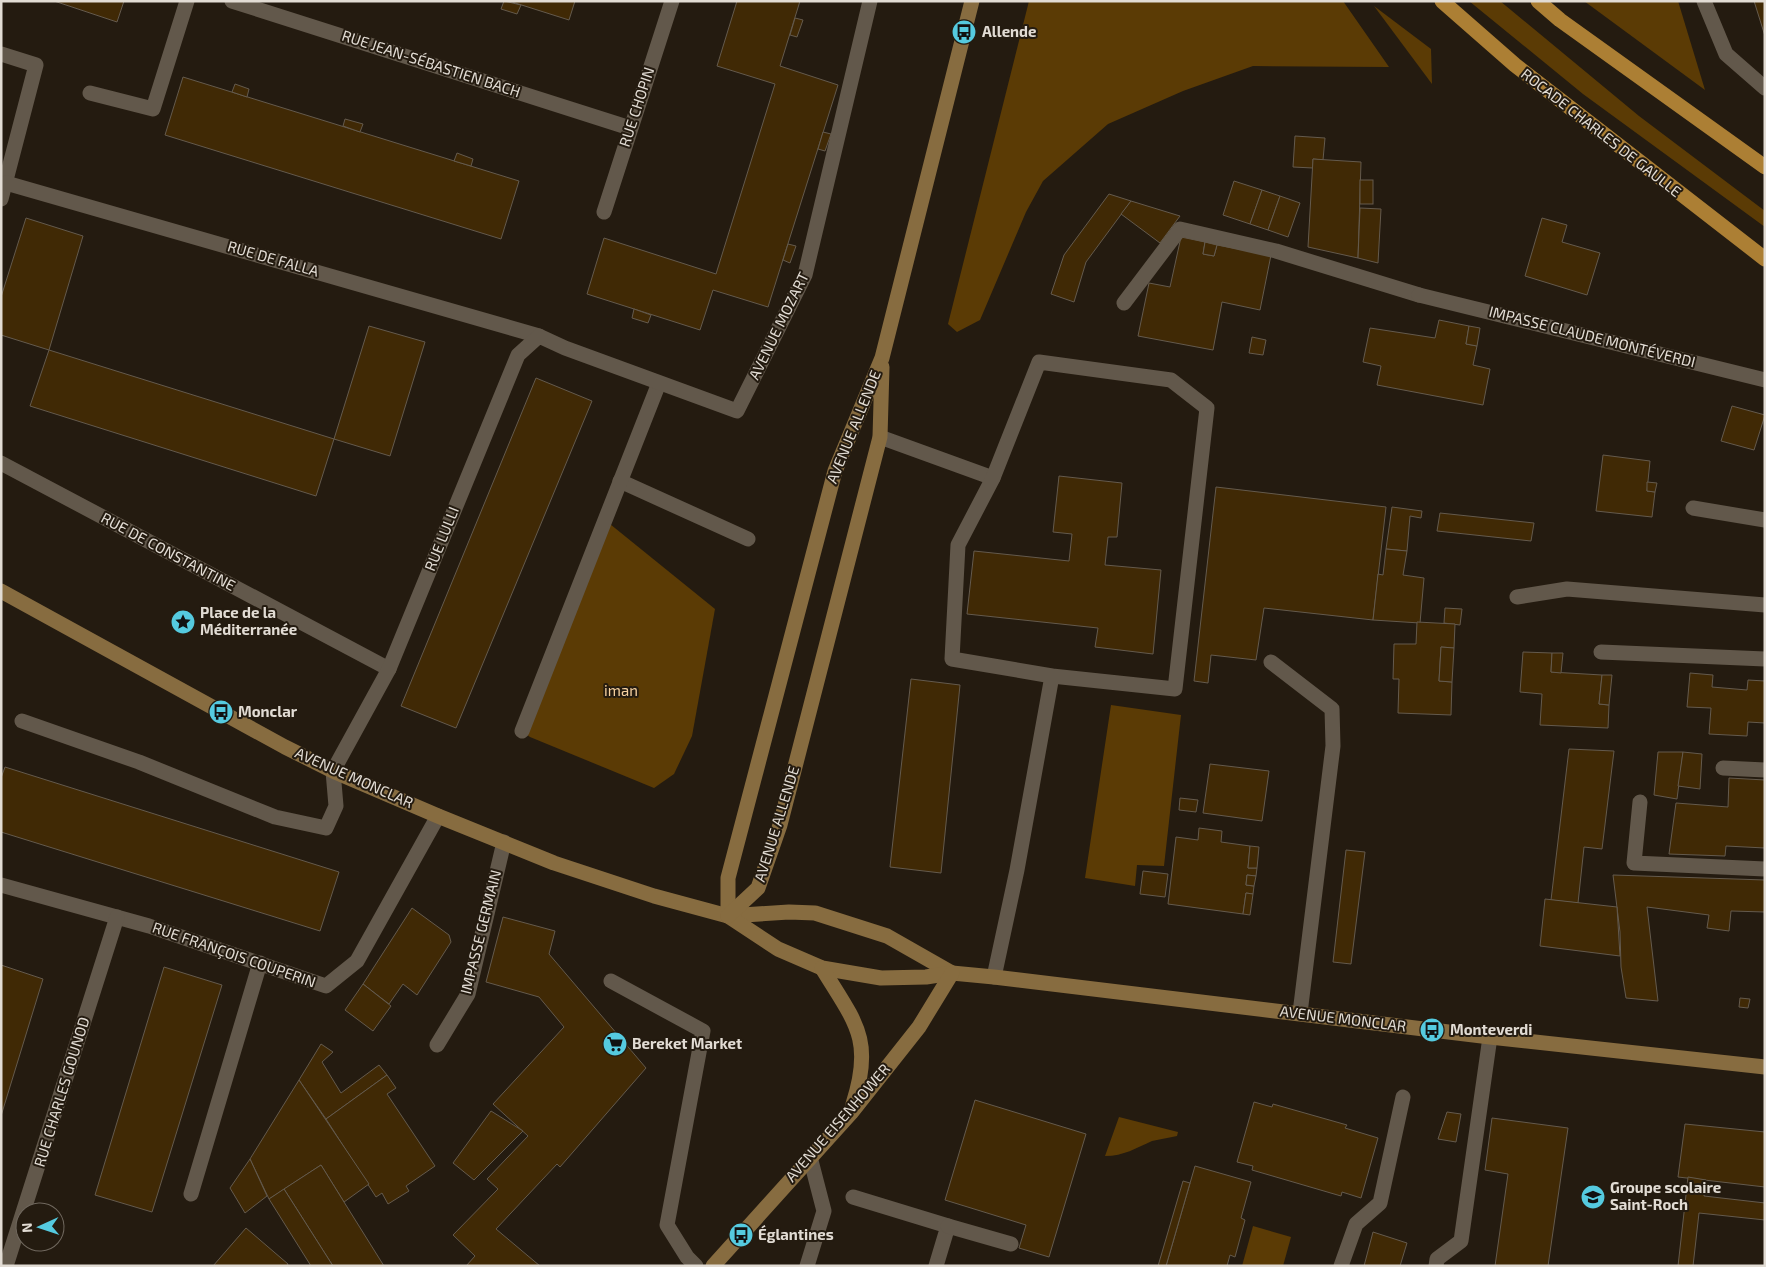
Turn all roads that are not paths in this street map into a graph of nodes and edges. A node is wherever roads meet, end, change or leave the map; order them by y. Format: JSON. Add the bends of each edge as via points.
{"nodes":[{"id":1,"x":188,"y":1,"type":"edge"},
{"id":2,"x":232,"y":1,"type":"edge"},
{"id":3,"x":672,"y":1,"type":"edge"},
{"id":4,"x":870,"y":1,"type":"edge"},
{"id":5,"x":972,"y":1,"type":"edge"},
{"id":6,"x":1442,"y":1,"type":"edge"},
{"id":7,"x":1538,"y":1,"type":"edge"},
{"id":8,"x":1704,"y":1,"type":"edge"},
{"id":9,"x":1,"y":54,"type":"edge"},
{"id":10,"x":1765,"y":88,"type":"edge"},
{"id":11,"x":90,"y":93,"type":"dead end"},
{"id":12,"x":630,"y":128,"type":"junction"},
{"id":13,"x":1765,"y":167,"type":"edge"},
{"id":14,"x":6,"y":184,"type":"junction"},
{"id":15,"x":1,"y":199,"type":"edge"},
{"id":16,"x":604,"y":212,"type":"dead end"},
{"id":17,"x":1765,"y":259,"type":"edge"},
{"id":18,"x":1124,"y":303,"type":"dead end"},
{"id":19,"x":539,"y":336,"type":"junction"},
{"id":20,"x":882,"y":358,"type":"junction"},
{"id":21,"x":1765,"y":380,"type":"edge"},
{"id":22,"x":659,"y":383,"type":"junction"},
{"id":23,"x":880,"y":438,"type":"junction"},
{"id":24,"x":1,"y":463,"type":"edge"},
{"id":25,"x":993,"y":478,"type":"junction"},
{"id":26,"x":620,"y":481,"type":"junction"},
{"id":27,"x":1693,"y":508,"type":"dead end"},
{"id":28,"x":1765,"y":520,"type":"edge"},
{"id":29,"x":748,"y":539,"type":"dead end"},
{"id":30,"x":1,"y":591,"type":"edge"},
{"id":31,"x":1517,"y":597,"type":"dead end"},
{"id":32,"x":1765,"y":605,"type":"edge"},
{"id":33,"x":1600,"y":652,"type":"dead end"},
{"id":34,"x":1765,"y":659,"type":"edge"},
{"id":35,"x":1271,"y":662,"type":"dead end"},
{"id":36,"x":389,"y":669,"type":"junction"},
{"id":37,"x":1052,"y":676,"type":"junction"},
{"id":38,"x":22,"y":721,"type":"dead end"},
{"id":39,"x":522,"y":731,"type":"dead end"},
{"id":40,"x":1723,"y":768,"type":"dead end"},
{"id":41,"x":1765,"y":770,"type":"edge"},
{"id":42,"x":333,"y":771,"type":"junction"},
{"id":43,"x":1640,"y":802,"type":"dead end"},
{"id":44,"x":438,"y":816,"type":"junction"},
{"id":45,"x":504,"y":842,"type":"junction"},
{"id":46,"x":1765,"y":869,"type":"edge"},
{"id":47,"x":1,"y":885,"type":"edge"},
{"id":48,"x":728,"y":916,"type":"junction"},
{"id":49,"x":117,"y":917,"type":"junction"},
{"id":50,"x":260,"y":963,"type":"junction"},
{"id":51,"x":822,"y":968,"type":"junction"},
{"id":52,"x":952,"y":973,"type":"junction"},
{"id":53,"x":994,"y":977,"type":"junction"},
{"id":54,"x":611,"y":981,"type":"dead end"},
{"id":55,"x":1300,"y":1013,"type":"junction"},
{"id":56,"x":1490,"y":1037,"type":"junction"},
{"id":57,"x":437,"y":1045,"type":"dead end"},
{"id":58,"x":1765,"y":1067,"type":"edge"},
{"id":59,"x":1403,"y":1097,"type":"dead end"},
{"id":60,"x":851,"y":1112,"type":"junction"},
{"id":61,"x":810,"y":1157,"type":"junction"},
{"id":62,"x":191,"y":1194,"type":"dead end"},
{"id":63,"x":853,"y":1197,"type":"dead end"},
{"id":64,"x":948,"y":1226,"type":"junction"},
{"id":65,"x":1011,"y":1244,"type":"dead end"},
{"id":66,"x":6,"y":1266,"type":"edge"},
{"id":67,"x":696,"y":1266,"type":"edge"},
{"id":68,"x":713,"y":1266,"type":"edge"},
{"id":69,"x":807,"y":1266,"type":"edge"},
{"id":70,"x":936,"y":1266,"type":"edge"},
{"id":71,"x":1341,"y":1266,"type":"edge"},
{"id":72,"x":1436,"y":1266,"type":"edge"}],
"edges":[{"from":1,"to":11,"type":"street","via":[[152,109]]},
{"from":2,"to":12,"type":"street","name":"RUE JEAN-SÉBASTIEN BACH"},
{"from":3,"to":12,"type":"street","name":"RUE CHOPIN"},
{"from":4,"to":22,"type":"street","name":"AVENUE MOZART","via":[[806,275],[738,412]]},
{"from":5,"to":20,"type":"main road","name":"AVENUE ALLENDE"},
{"from":6,"to":17,"type":"main road","name":"ROCADE CHARLES DE GAULLE","via":[[1515,65]]},
{"from":7,"to":13,"type":"main road"},
{"from":8,"to":10,"type":"street","via":[[1726,54]]},
{"from":9,"to":14,"type":"street","via":[[36,66]]},
{"from":12,"to":16,"type":"street","name":"RUE CHOPIN"},
{"from":14,"to":15,"type":"street"},
{"from":14,"to":19,"type":"street","name":"RUE DE FALLA"},
{"from":18,"to":21,"type":"street","name":"IMPASSE CLAUDE MONTÉVERDI","via":[[1180,229],[1276,251],[1420,295]]},
{"from":19,"to":22,"type":"street","name":"AVENUE MOZART"},
{"from":19,"to":36,"type":"street","name":"RUE LULLI","via":[[518,355]]},
{"from":20,"to":23,"type":"main road","name":"AVENUE ALLENDE"},
{"from":20,"to":48,"type":"main road","name":"AVENUE ALLENDE","via":[[835,471],[734,851],[728,878]]},
{"from":22,"to":26,"type":"street"},
{"from":23,"to":25,"type":"street"},
{"from":23,"to":48,"type":"main road","name":"AVENUE ALLENDE","via":[[780,826],[758,888]]},
{"from":24,"to":36,"type":"street","name":"RUE DE CONSTANTINE"},
{"from":25,"to":37,"type":"street","via":[[958,545],[952,659]]},
{"from":25,"to":37,"type":"street","via":[[1039,362],[1171,380],[1207,408],[1175,689]]},
{"from":26,"to":29,"type":"street"},
{"from":26,"to":39,"type":"street"},
{"from":27,"to":28,"type":"street"},
{"from":30,"to":42,"type":"main road","name":"AVENUE MONCLAR"},
{"from":31,"to":32,"type":"street","via":[[1566,589]]},
{"from":33,"to":34,"type":"street"},
{"from":35,"to":55,"type":"street","via":[[1332,709],[1334,746]]},
{"from":36,"to":42,"type":"street","name":"RUE LULLI"},
{"from":37,"to":53,"type":"street"},
{"from":38,"to":42,"type":"street","via":[[139,762],[276,817],[326,828],[336,806]]},
{"from":40,"to":41,"type":"street"},
{"from":42,"to":44,"type":"main road","name":"AVENUE MONCLAR"},
{"from":43,"to":46,"type":"street","via":[[1634,863]]},
{"from":44,"to":45,"type":"main road","name":"AVENUE MONCLAR"},
{"from":44,"to":50,"type":"street","name":"RUE FRANÇOIS COUPERIN","via":[[357,961],[326,986]]},
{"from":45,"to":48,"type":"main road","name":"AVENUE MONCLAR","via":[[554,863]]},
{"from":45,"to":57,"type":"street","name":"IMPASSE GERMAIN","via":[[468,994]]},
{"from":47,"to":49,"type":"street","name":"RUE FRANÇOIS COUPERIN"},
{"from":48,"to":51,"type":"main road","name":"AVENUE MONCLAR","via":[[778,949]]},
{"from":48,"to":52,"type":"main road","name":"AVENUE MONCLAR","via":[[814,913],[887,936]]},
{"from":49,"to":50,"type":"street","name":"RUE FRANÇOIS COUPERIN"},
{"from":49,"to":66,"type":"street","name":"RUE CHARLES GOUNOD"},
{"from":50,"to":62,"type":"street"},
{"from":51,"to":52,"type":"main road","name":"AVENUE MONCLAR","via":[[881,978]]},
{"from":51,"to":60,"type":"main road","via":[[858,1027],[864,1062]]},
{"from":52,"to":53,"type":"main road","name":"AVENUE MONCLAR"},
{"from":52,"to":60,"type":"main road","name":"AVENUE EISENHOWER","via":[[919,1028]]},
{"from":53,"to":55,"type":"main road","name":"AVENUE MONCLAR"},
{"from":54,"to":67,"type":"street","via":[[704,1031],[667,1224]]},
{"from":55,"to":56,"type":"main road","name":"AVENUE MONCLAR"},
{"from":56,"to":58,"type":"main road","name":"AVENUE MONCLAR"},
{"from":56,"to":72,"type":"street","via":[[1461,1241],[1437,1259]]},
{"from":59,"to":71,"type":"street","via":[[1380,1203],[1356,1224]]},
{"from":60,"to":61,"type":"main road","name":"AVENUE EISENHOWER"},
{"from":61,"to":68,"type":"main road","name":"AVENUE EISENHOWER"},
{"from":61,"to":69,"type":"street","via":[[824,1211]]},
{"from":63,"to":64,"type":"street"},
{"from":64,"to":65,"type":"street"},
{"from":64,"to":70,"type":"street"}]}
